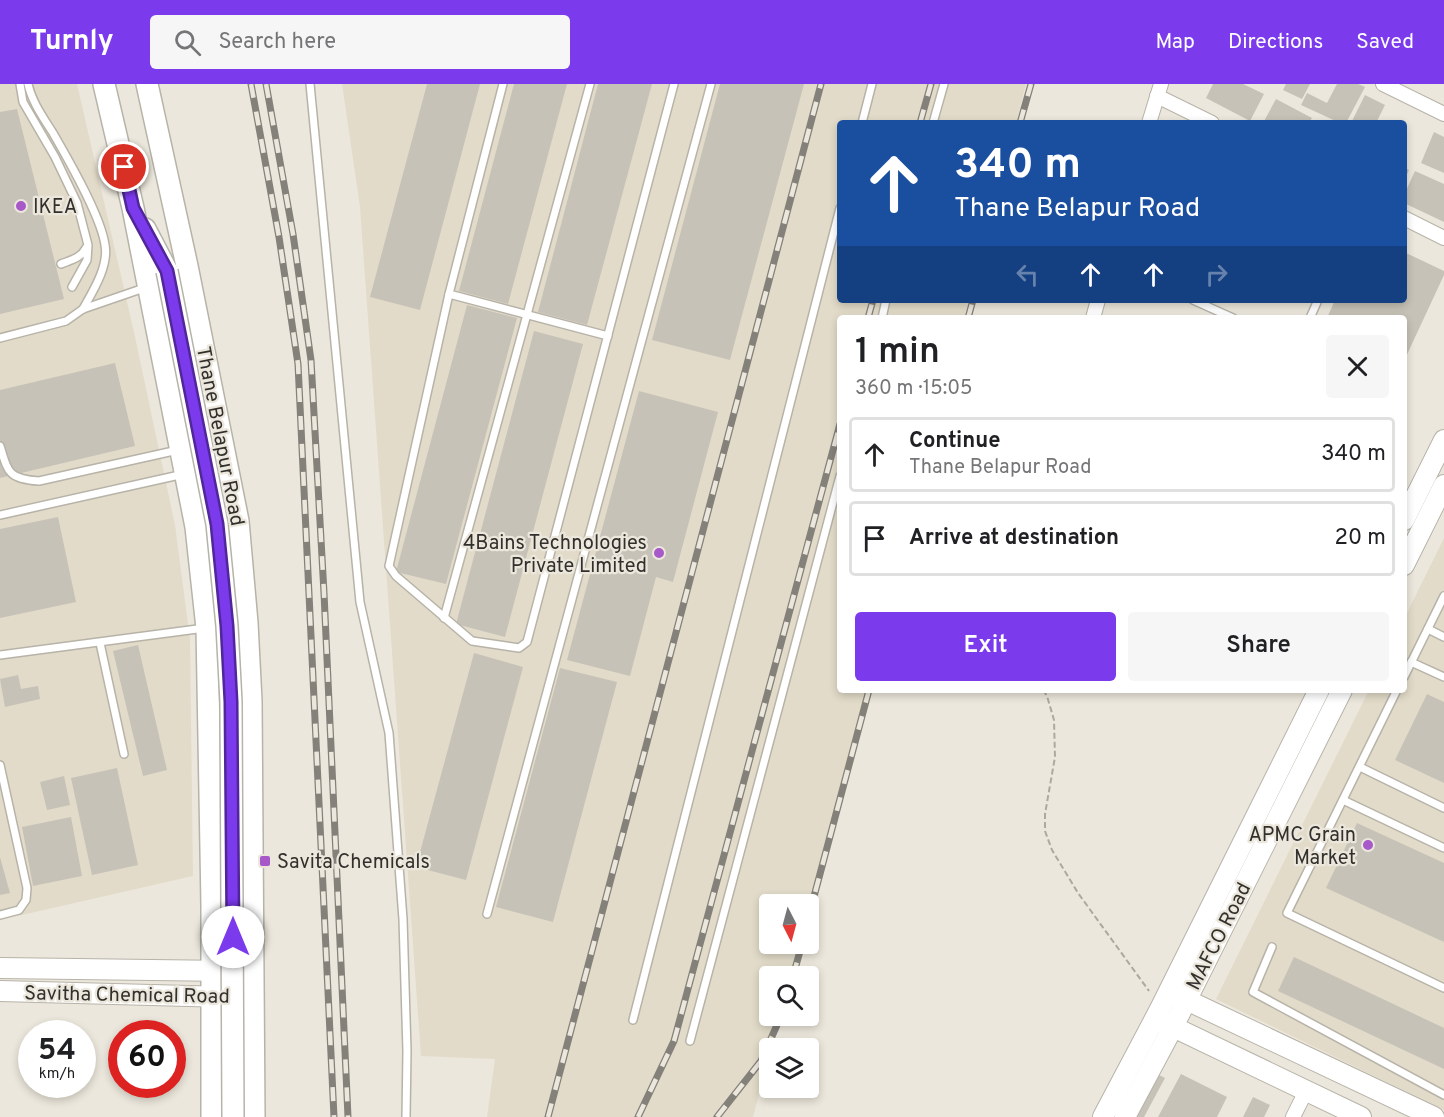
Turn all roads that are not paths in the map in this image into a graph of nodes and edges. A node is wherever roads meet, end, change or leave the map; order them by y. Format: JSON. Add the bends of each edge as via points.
{"nodes":[{"id":1,"x":20,"y":84,"type":"edge"},
{"id":2,"x":28,"y":84,"type":"edge"},
{"id":3,"x":104,"y":84,"type":"edge"},
{"id":4,"x":147,"y":84,"type":"edge"},
{"id":5,"x":310,"y":84,"type":"edge"},
{"id":6,"x":503,"y":84,"type":"edge"},
{"id":7,"x":590,"y":84,"type":"edge"},
{"id":8,"x":674,"y":84,"type":"edge"},
{"id":9,"x":711,"y":84,"type":"edge"},
{"id":10,"x":872,"y":84,"type":"edge"},
{"id":11,"x":944,"y":84,"type":"edge"},
{"id":12,"x":1383,"y":84,"type":"edge"},
{"id":13,"x":1159,"y":90,"type":"edge"},
{"id":14,"x":1444,"y":114,"type":"edge"},
{"id":15,"x":863,"y":120,"type":"edge"},
{"id":16,"x":934,"y":120,"type":"edge"},
{"id":17,"x":1150,"y":120,"type":"edge"},
{"id":18,"x":1207,"y":120,"type":"edge"},
{"id":19,"x":133,"y":208,"type":"junction"},
{"id":20,"x":837,"y":220,"type":"edge"},
{"id":21,"x":1407,"y":220,"type":"edge"},
{"id":22,"x":1444,"y":238,"type":"edge"},
{"id":23,"x":88,"y":245,"type":"junction"},
{"id":24,"x":61,"y":264,"type":"dead end"},
{"id":25,"x":149,"y":286,"type":"junction"},
{"id":26,"x":72,"y":287,"type":"dead end"},
{"id":27,"x":449,"y":294,"type":"junction"},
{"id":28,"x":1200,"y":303,"type":"edge"},
{"id":29,"x":83,"y":309,"type":"junction"},
{"id":30,"x":528,"y":315,"type":"junction"},
{"id":31,"x":1226,"y":315,"type":"edge"},
{"id":32,"x":608,"y":336,"type":"junction"},
{"id":33,"x":0,"y":338,"type":"edge"},
{"id":34,"x":1444,"y":440,"type":"edge"},
{"id":35,"x":0,"y":446,"type":"edge"},
{"id":36,"x":182,"y":449,"type":"junction"},
{"id":37,"x":1438,"y":472,"type":"edge"},
{"id":38,"x":186,"y":473,"type":"junction"},
{"id":39,"x":837,"y":487,"type":"edge"},
{"id":40,"x":1416,"y":496,"type":"junction"},
{"id":41,"x":1439,"y":508,"type":"edge"},
{"id":42,"x":1407,"y":514,"type":"edge"},
{"id":43,"x":0,"y":515,"type":"edge"},
{"id":44,"x":1407,"y":560,"type":"edge"},
{"id":45,"x":1444,"y":596,"type":"edge"},
{"id":46,"x":444,"y":618,"type":"junction"},
{"id":47,"x":207,"y":628,"type":"junction"},
{"id":48,"x":1428,"y":629,"type":"junction"},
{"id":49,"x":1444,"y":637,"type":"edge"},
{"id":50,"x":100,"y":643,"type":"junction"},
{"id":51,"x":0,"y":655,"type":"edge"},
{"id":52,"x":1412,"y":662,"type":"junction"},
{"id":53,"x":1407,"y":671,"type":"edge"},
{"id":54,"x":1444,"y":677,"type":"edge"},
{"id":55,"x":1318,"y":693,"type":"edge"},
{"id":56,"x":1340,"y":693,"type":"edge"},
{"id":57,"x":1397,"y":693,"type":"edge"},
{"id":58,"x":124,"y":754,"type":"dead end"},
{"id":59,"x":0,"y":765,"type":"edge"},
{"id":60,"x":1360,"y":767,"type":"junction"},
{"id":61,"x":1343,"y":800,"type":"junction"},
{"id":62,"x":1444,"y":808,"type":"edge"},
{"id":63,"x":1444,"y":848,"type":"edge"},
{"id":64,"x":487,"y":914,"type":"dead end"},
{"id":65,"x":0,"y":915,"type":"edge"},
{"id":66,"x":1272,"y":947,"type":"dead end"},
{"id":67,"x":0,"y":968,"type":"edge"},
{"id":68,"x":212,"y":971,"type":"junction"},
{"id":69,"x":254,"y":972,"type":"junction"},
{"id":70,"x":1444,"y":988,"type":"edge"},
{"id":71,"x":0,"y":991,"type":"edge"},
{"id":72,"x":212,"y":996,"type":"junction"},
{"id":73,"x":254,"y":997,"type":"junction"},
{"id":74,"x":1186,"y":1000,"type":"junction"},
{"id":75,"x":1161,"y":1006,"type":"junction"},
{"id":76,"x":633,"y":1020,"type":"dead end"},
{"id":77,"x":1173,"y":1027,"type":"junction"},
{"id":78,"x":690,"y":1041,"type":"dead end"},
{"id":79,"x":1306,"y":1090,"type":"junction"},
{"id":80,"x":1444,"y":1095,"type":"edge"},
{"id":81,"x":212,"y":1117,"type":"edge"},
{"id":82,"x":232,"y":1117,"type":"edge"},
{"id":83,"x":254,"y":1117,"type":"edge"},
{"id":84,"x":406,"y":1117,"type":"edge"},
{"id":85,"x":1103,"y":1117,"type":"edge"},
{"id":86,"x":1125,"y":1117,"type":"edge"},
{"id":87,"x":1293,"y":1117,"type":"edge"},
{"id":88,"x":1361,"y":1117,"type":"edge"},
{"id":89,"x":1434,"y":1117,"type":"edge"}],
"edges":[{"from":1,"to":23,"type":"lane","via":[[23,102],[76,203]]},
{"from":2,"to":29,"type":"lane","via":[[94,212],[106,246],[100,276]]},
{"from":3,"to":19,"type":"main road"},
{"from":4,"to":69,"type":"main road","name":"Thane Belapur Road","via":[[238,521],[250,701]]},
{"from":5,"to":84,"type":"lane","via":[[360,602],[389,733],[403,919]]},
{"from":6,"to":27,"type":"lane"},
{"from":7,"to":30,"type":"lane"},
{"from":8,"to":32,"type":"lane"},
{"from":9,"to":64,"type":"lane"},
{"from":10,"to":15,"type":"lane"},
{"from":11,"to":16,"type":"lane"},
{"from":12,"to":14,"type":"street"},
{"from":13,"to":17,"type":"street"},
{"from":13,"to":18,"type":"street"},
{"from":19,"to":25,"type":"main road"},
{"from":19,"to":82,"type":"main road","bridge":true,"via":[[167,271],[217,524],[231,713]]},
{"from":20,"to":76,"type":"lane"},
{"from":21,"to":22,"type":"street"},
{"from":23,"to":24,"type":"lane","via":[[76,258]]},
{"from":23,"to":26,"type":"lane","via":[[87,260]]},
{"from":25,"to":29,"type":"lane"},
{"from":25,"to":36,"type":"main road"},
{"from":27,"to":30,"type":"lane"},
{"from":27,"to":46,"type":"lane","via":[[389,566]]},
{"from":28,"to":31,"type":"lane"},
{"from":29,"to":33,"type":"lane","via":[[66,321]]},
{"from":30,"to":32,"type":"lane"},
{"from":30,"to":46,"type":"lane"},
{"from":32,"to":46,"type":"lane","via":[[527,642],[519,648],[472,641]]},
{"from":34,"to":37,"type":"main road"},
{"from":35,"to":36,"type":"lane","via":[[7,470],[39,481]]},
{"from":36,"to":38,"type":"main road"},
{"from":37,"to":40,"type":"main road"},
{"from":37,"to":41,"type":"main road"},
{"from":38,"to":43,"type":"lane"},
{"from":38,"to":47,"type":"main road"},
{"from":39,"to":78,"type":"lane"},
{"from":40,"to":41,"type":"lane"},
{"from":40,"to":42,"type":"main road"},
{"from":41,"to":44,"type":"main road"},
{"from":45,"to":48,"type":"lane"},
{"from":47,"to":50,"type":"lane"},
{"from":47,"to":68,"type":"main road"},
{"from":48,"to":49,"type":"lane"},
{"from":48,"to":52,"type":"lane"},
{"from":50,"to":51,"type":"lane"},
{"from":50,"to":58,"type":"lane"},
{"from":52,"to":53,"type":"lane"},
{"from":52,"to":54,"type":"lane"},
{"from":55,"to":75,"type":"main road","name":"MAFCO Road"},
{"from":56,"to":74,"type":"main road","name":"MAFCO Road"},
{"from":57,"to":60,"type":"lane"},
{"from":59,"to":65,"type":"lane","via":[[27,888],[20,910]]},
{"from":60,"to":61,"type":"lane"},
{"from":60,"to":62,"type":"lane"},
{"from":61,"to":63,"type":"lane"},
{"from":61,"to":70,"type":"lane","via":[[1287,913]]},
{"from":66,"to":80,"type":"lane","via":[[1253,992]]},
{"from":67,"to":68,"type":"main road","name":"Savitha Chemical Road"},
{"from":68,"to":69,"type":"main road","name":"Savitha Chemical Road"},
{"from":68,"to":72,"type":"main road"},
{"from":69,"to":73,"type":"main road","name":"Thane Belapur Road"},
{"from":71,"to":72,"type":"main road","name":"Savitha Chemical Road"},
{"from":72,"to":73,"type":"main road","name":"Savitha Chemical Road"},
{"from":72,"to":81,"type":"main road"},
{"from":73,"to":83,"type":"main road","name":"Thane Belapur Road"},
{"from":74,"to":75,"type":"main road"},
{"from":74,"to":77,"type":"main road","name":"MAFCO Road"},
{"from":74,"to":89,"type":"main road"},
{"from":75,"to":77,"type":"main road"},
{"from":75,"to":85,"type":"main road","name":"MAFCO Road"},
{"from":77,"to":79,"type":"main road"},
{"from":77,"to":86,"type":"main road","name":"MAFCO Road"},
{"from":79,"to":87,"type":"street"},
{"from":79,"to":88,"type":"main road"}]}
